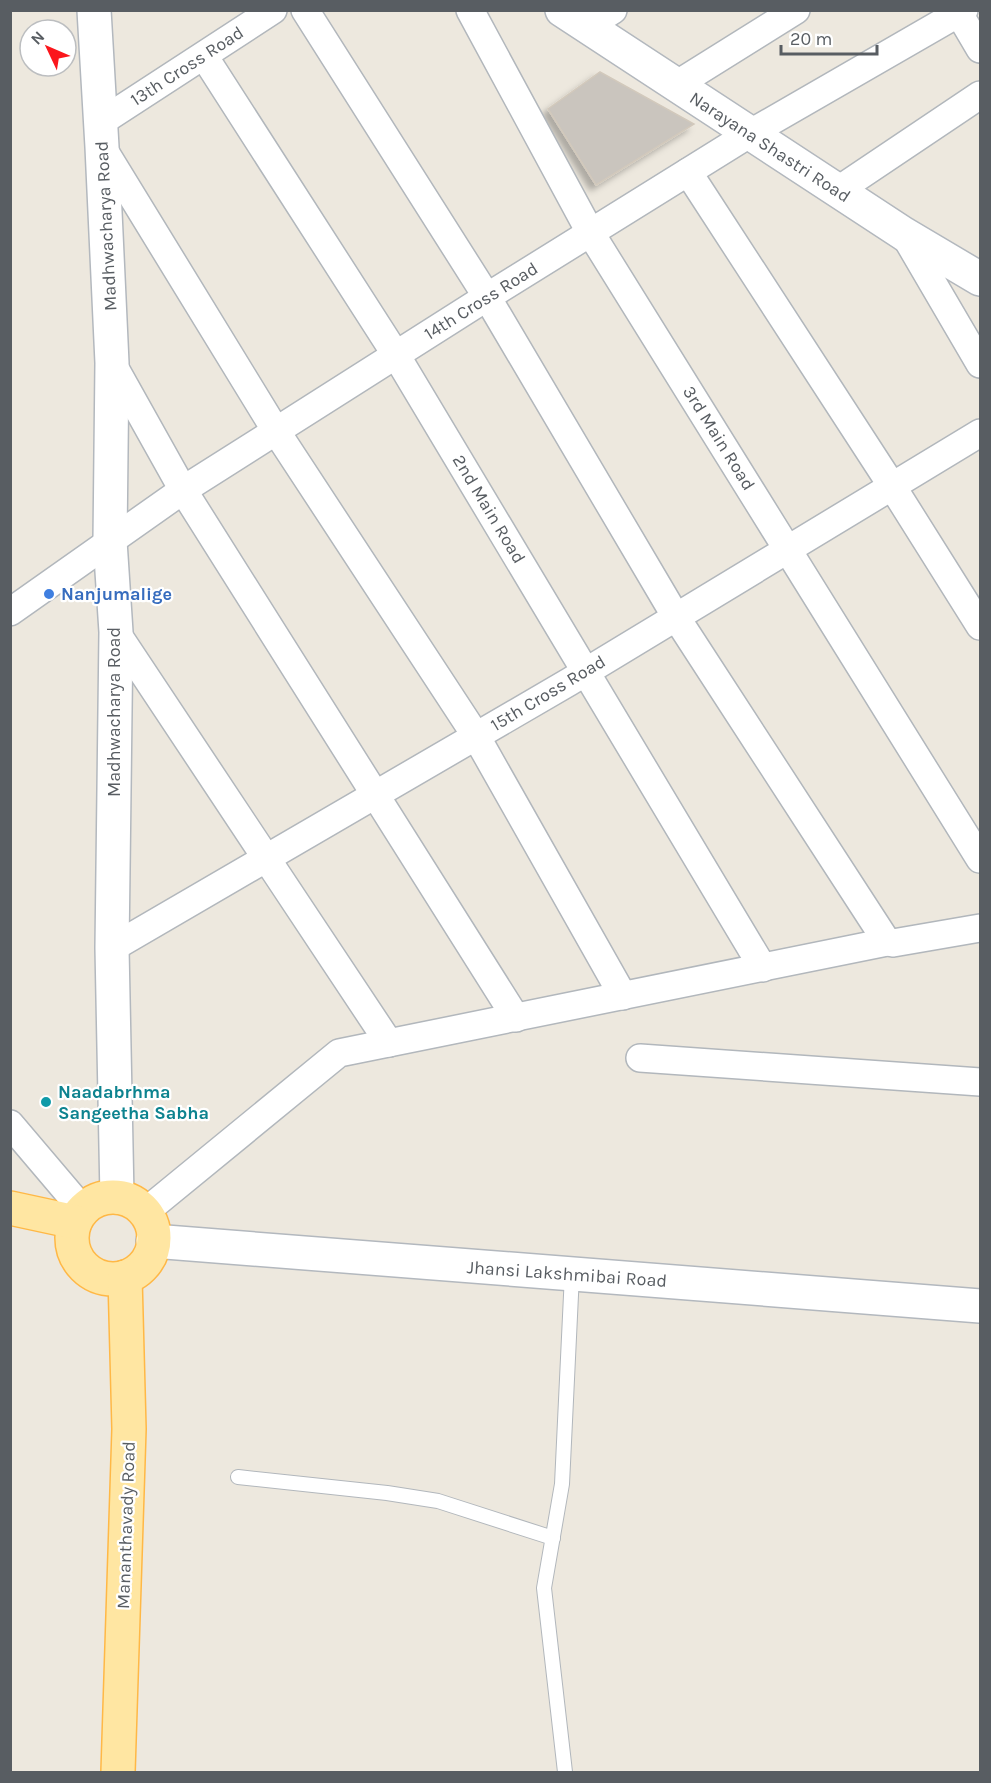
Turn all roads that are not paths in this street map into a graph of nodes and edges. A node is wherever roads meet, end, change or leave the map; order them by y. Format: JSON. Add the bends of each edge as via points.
{"nodes":[{"id":1,"x":94,"y":10,"type":"edge"},
{"id":2,"x":273,"y":10,"type":"edge"},
{"id":3,"x":305,"y":10,"type":"edge"},
{"id":4,"x":470,"y":10,"type":"edge"},
{"id":5,"x":796,"y":10,"type":"edge"},
{"id":6,"x":960,"y":12,"type":"edge"},
{"id":7,"x":587,"y":16,"type":"edge"},
{"id":8,"x":981,"y":49,"type":"edge"},
{"id":9,"x":204,"y":56,"type":"junction"},
{"id":10,"x":675,"y":86,"type":"junction"},
{"id":11,"x":981,"y":95,"type":"edge"},
{"id":12,"x":749,"y":134,"type":"junction"},
{"id":13,"x":102,"y":135,"type":"junction"},
{"id":14,"x":688,"y":172,"type":"junction"},
{"id":15,"x":837,"y":191,"type":"junction"},
{"id":16,"x":590,"y":232,"type":"junction"},
{"id":17,"x":904,"y":234,"type":"junction"},
{"id":18,"x":981,"y":279,"type":"edge"},
{"id":19,"x":487,"y":297,"type":"junction"},
{"id":20,"x":396,"y":355,"type":"junction"},
{"id":21,"x":112,"y":363,"type":"junction"},
{"id":22,"x":981,"y":364,"type":"edge"},
{"id":23,"x":276,"y":431,"type":"junction"},
{"id":24,"x":981,"y":433,"type":"edge"},
{"id":25,"x":892,"y":486,"type":"junction"},
{"id":26,"x":183,"y":490,"type":"junction"},
{"id":27,"x":110,"y":541,"type":"junction"},
{"id":28,"x":788,"y":550,"type":"junction"},
{"id":29,"x":10,"y":612,"type":"edge"},
{"id":30,"x":676,"y":617,"type":"junction"},
{"id":31,"x":981,"y":626,"type":"edge"},
{"id":32,"x":116,"y":632,"type":"junction"},
{"id":33,"x":587,"y":671,"type":"junction"},
{"id":34,"x":476,"y":736,"type":"junction"},
{"id":35,"x":374,"y":795,"type":"junction"},
{"id":36,"x":267,"y":858,"type":"junction"},
{"id":37,"x":981,"y":859,"type":"edge"},
{"id":38,"x":981,"y":928,"type":"edge"},
{"id":39,"x":887,"y":942,"type":"junction"},
{"id":40,"x":112,"y":948,"type":"junction"},
{"id":41,"x":763,"y":968,"type":"junction"},
{"id":42,"x":623,"y":996,"type":"junction"},
{"id":43,"x":516,"y":1017,"type":"junction"},
{"id":44,"x":389,"y":1043,"type":"junction"},
{"id":45,"x":640,"y":1058,"type":"dead end"},
{"id":46,"x":981,"y":1082,"type":"edge"},
{"id":47,"x":10,"y":1124,"type":"edge"},
{"id":48,"x":10,"y":1208,"type":"edge"},
{"id":49,"x":79,"y":1216,"type":"junction"},
{"id":50,"x":138,"y":1217,"type":"junction"},
{"id":51,"x":572,"y":1274,"type":"junction"},
{"id":52,"x":125,"y":1277,"type":"junction"},
{"id":53,"x":981,"y":1306,"type":"edge"},
{"id":54,"x":238,"y":1477,"type":"dead end"},
{"id":55,"x":553,"y":1538,"type":"junction"},
{"id":56,"x":118,"y":1773,"type":"edge"},
{"id":57,"x":565,"y":1773,"type":"edge"}],
"edges":[{"from":1,"to":13,"type":"street","name":"Madhwacharya Road"},
{"from":2,"to":9,"type":"street","name":"13th Cross Road"},
{"from":3,"to":19,"type":"street"},
{"from":4,"to":16,"type":"street","name":"3rd Main Road"},
{"from":5,"to":10,"type":"street"},
{"from":6,"to":8,"type":"street"},
{"from":6,"to":12,"type":"street","name":"14th Cross Road"},
{"from":7,"to":10,"type":"street","name":"Narayana Shastri Road"},
{"from":9,"to":13,"type":"street","name":"13th Cross Road"},
{"from":9,"to":20,"type":"street","name":"2nd Main Road"},
{"from":10,"to":12,"type":"street","name":"Narayana Shastri Road"},
{"from":11,"to":15,"type":"street"},
{"from":12,"to":14,"type":"street","name":"14th Cross Road"},
{"from":12,"to":15,"type":"street","name":"Narayana Shastri Road"},
{"from":13,"to":21,"type":"street","name":"Madhwacharya Road"},
{"from":13,"to":23,"type":"street"},
{"from":14,"to":16,"type":"street","name":"14th Cross Road"},
{"from":14,"to":25,"type":"street"},
{"from":15,"to":17,"type":"street","name":"Narayana Shastri Road"},
{"from":16,"to":19,"type":"street","name":"14th Cross Road"},
{"from":16,"to":28,"type":"street","name":"3rd Main Road"},
{"from":17,"to":18,"type":"street","name":"Narayana Shastri Road"},
{"from":17,"to":22,"type":"street"},
{"from":19,"to":20,"type":"street","name":"14th Cross Road"},
{"from":19,"to":30,"type":"street"},
{"from":20,"to":23,"type":"street","name":"14th Cross Road"},
{"from":20,"to":33,"type":"street","name":"2nd Main Road"},
{"from":21,"to":26,"type":"street"},
{"from":21,"to":27,"type":"street","name":"Madhwacharya Road"},
{"from":23,"to":26,"type":"street","name":"14th Cross Road"},
{"from":23,"to":34,"type":"street"},
{"from":24,"to":25,"type":"street","name":"15th Cross Road"},
{"from":25,"to":28,"type":"street","name":"15th Cross Road"},
{"from":25,"to":31,"type":"street"},
{"from":26,"to":27,"type":"street","name":"14th Cross Road"},
{"from":26,"to":35,"type":"street"},
{"from":27,"to":29,"type":"street","name":"14th Cross Road"},
{"from":27,"to":32,"type":"street","name":"Madhwacharya Road"},
{"from":28,"to":30,"type":"street","name":"15th Cross Road"},
{"from":28,"to":37,"type":"street","name":"3rd Main Road"},
{"from":30,"to":33,"type":"street","name":"15th Cross Road"},
{"from":30,"to":39,"type":"street"},
{"from":32,"to":36,"type":"street"},
{"from":32,"to":40,"type":"street","name":"Madhwacharya Road"},
{"from":33,"to":34,"type":"street","name":"15th Cross Road"},
{"from":33,"to":41,"type":"street","name":"2nd Main Road"},
{"from":34,"to":35,"type":"street","name":"15th Cross Road"},
{"from":34,"to":42,"type":"street"},
{"from":35,"to":36,"type":"street","name":"15th Cross Road"},
{"from":35,"to":43,"type":"street"},
{"from":36,"to":40,"type":"street","name":"15th Cross Road"},
{"from":36,"to":44,"type":"street"},
{"from":38,"to":39,"type":"street"},
{"from":39,"to":41,"type":"street"},
{"from":40,"to":50,"type":"street","name":"Madhwacharya Road"},
{"from":41,"to":42,"type":"street"},
{"from":42,"to":43,"type":"street"},
{"from":43,"to":44,"type":"street"},
{"from":44,"to":50,"type":"street","via":[[339,1053]]},
{"from":45,"to":46,"type":"street"},
{"from":47,"to":49,"type":"street"},
{"from":48,"to":49,"type":"main road"},
{"from":49,"to":50,"type":"main road","via":[[93,1202],[105,1198]]},
{"from":49,"to":52,"type":"main road","via":[[72,1245],[82,1265],[102,1277]]},
{"from":50,"to":51,"type":"street","name":"Jhansi Lakshmibai Road"},
{"from":50,"to":52,"type":"main road","via":[[151,1253],[136,1272]]},
{"from":51,"to":53,"type":"street","name":"Jhansi Lakshmibai Road"},
{"from":51,"to":55,"type":"lane","via":[[562,1484]]},
{"from":52,"to":56,"type":"main road","name":"Mananthavady Road","via":[[129,1429]]},
{"from":54,"to":55,"type":"lane","via":[[438,1501]]},
{"from":55,"to":57,"type":"lane","via":[[544,1588]]}]}
